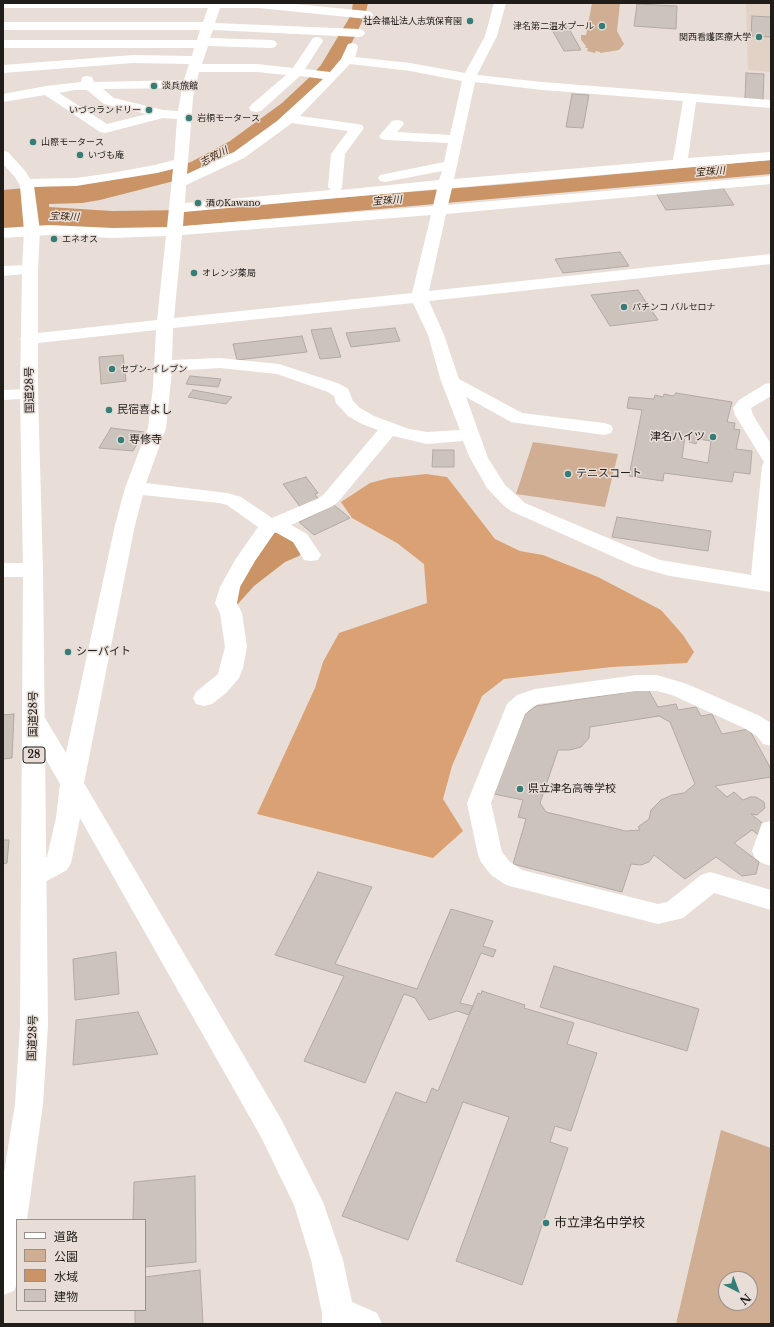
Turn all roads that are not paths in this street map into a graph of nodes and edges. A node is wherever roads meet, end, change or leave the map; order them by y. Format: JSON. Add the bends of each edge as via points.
{"nodes":[{"id":1,"x":215,"y":3,"type":"edge"},
{"id":2,"x":500,"y":3,"type":"edge"},
{"id":3,"x":3,"y":4,"type":"edge"},
{"id":4,"x":369,"y":9,"type":"edge"},
{"id":5,"x":109,"y":12,"type":"dead end"},
{"id":6,"x":3,"y":13,"type":"edge"},
{"id":7,"x":3,"y":26,"type":"edge"},
{"id":8,"x":208,"y":26,"type":"junction"},
{"id":9,"x":359,"y":33,"type":"junction"},
{"id":10,"x":318,"y":41,"type":"dead end"},
{"id":11,"x":202,"y":43,"type":"junction"},
{"id":12,"x":3,"y":44,"type":"edge"},
{"id":13,"x":271,"y":44,"type":"dead end"},
{"id":14,"x":347,"y":60,"type":"junction"},
{"id":15,"x":84,"y":63,"type":"junction"},
{"id":16,"x":196,"y":64,"type":"junction"},
{"id":17,"x":3,"y":68,"type":"edge"},
{"id":18,"x":297,"y":72,"type":"junction"},
{"id":19,"x":333,"y":76,"type":"junction"},
{"id":20,"x":469,"y":78,"type":"junction"},
{"id":21,"x":189,"y":84,"type":"junction"},
{"id":22,"x":89,"y":85,"type":"junction"},
{"id":23,"x":46,"y":90,"type":"junction"},
{"id":24,"x":3,"y":98,"type":"edge"},
{"id":25,"x":690,"y":98,"type":"junction"},
{"id":26,"x":771,"y":104,"type":"edge"},
{"id":27,"x":256,"y":108,"type":"dead end"},
{"id":28,"x":163,"y":114,"type":"junction"},
{"id":29,"x":185,"y":116,"type":"junction"},
{"id":30,"x":288,"y":118,"type":"junction"},
{"id":31,"x":397,"y":124,"type":"dead end"},
{"id":32,"x":456,"y":139,"type":"junction"},
{"id":33,"x":3,"y":155,"type":"edge"},
{"id":34,"x":771,"y":156,"type":"edge"},
{"id":35,"x":181,"y":163,"type":"junction"},
{"id":36,"x":680,"y":163,"type":"junction"},
{"id":37,"x":450,"y":165,"type":"junction"},
{"id":38,"x":771,"y":180,"type":"edge"},
{"id":39,"x":179,"y":182,"type":"junction"},
{"id":40,"x":26,"y":185,"type":"junction"},
{"id":41,"x":445,"y":186,"type":"junction"},
{"id":42,"x":334,"y":187,"type":"junction"},
{"id":43,"x":295,"y":198,"type":"junction"},
{"id":44,"x":178,"y":208,"type":"junction"},
{"id":45,"x":440,"y":210,"type":"junction"},
{"id":46,"x":32,"y":230,"type":"junction"},
{"id":47,"x":174,"y":230,"type":"junction"},
{"id":48,"x":3,"y":233,"type":"edge"},
{"id":49,"x":771,"y":258,"type":"edge"},
{"id":50,"x":30,"y":270,"type":"junction"},
{"id":51,"x":3,"y":271,"type":"edge"},
{"id":52,"x":419,"y":298,"type":"junction"},
{"id":53,"x":165,"y":325,"type":"junction"},
{"id":54,"x":29,"y":339,"type":"junction"},
{"id":55,"x":163,"y":366,"type":"junction"},
{"id":56,"x":450,"y":381,"type":"junction"},
{"id":57,"x":771,"y":388,"type":"edge"},
{"id":58,"x":29,"y":394,"type":"junction"},
{"id":59,"x":3,"y":395,"type":"edge"},
{"id":60,"x":390,"y":428,"type":"junction"},
{"id":61,"x":604,"y":429,"type":"dead end"},
{"id":62,"x":470,"y":435,"type":"junction"},
{"id":63,"x":771,"y":459,"type":"edge"},
{"id":64,"x":771,"y":466,"type":"edge"},
{"id":65,"x":135,"y":488,"type":"junction"},
{"id":66,"x":273,"y":524,"type":"junction"},
{"id":67,"x":310,"y":555,"type":"dead end"},
{"id":68,"x":3,"y":570,"type":"edge"},
{"id":69,"x":33,"y":570,"type":"junction"},
{"id":70,"x":766,"y":584,"type":"edge"},
{"id":71,"x":204,"y":698,"type":"dead end"},
{"id":72,"x":34,"y":719,"type":"junction"},
{"id":73,"x":771,"y":738,"type":"edge"},
{"id":74,"x":72,"y":782,"type":"junction"},
{"id":75,"x":771,"y":830,"type":"edge"},
{"id":76,"x":771,"y":856,"type":"edge"},
{"id":77,"x":34,"y":876,"type":"junction"},
{"id":78,"x":771,"y":900,"type":"edge"},
{"id":79,"x":3,"y":1280,"type":"edge"},
{"id":80,"x":338,"y":1319,"type":"edge"},
{"id":81,"x":366,"y":1324,"type":"edge"}],
"edges":[{"from":1,"to":3,"type":"main road"},
{"from":1,"to":4,"type":"main road"},
{"from":1,"to":8,"type":"main road"},
{"from":2,"to":20,"type":"main road","via":[[491,36]]},
{"from":4,"to":9,"type":"main road"},
{"from":5,"to":6,"type":"main road"},
{"from":7,"to":8,"type":"main road"},
{"from":8,"to":9,"type":"main road"},
{"from":8,"to":11,"type":"main road"},
{"from":9,"to":14,"type":"main road"},
{"from":10,"to":18,"type":"main road"},
{"from":11,"to":12,"type":"main road"},
{"from":11,"to":13,"type":"main road"},
{"from":11,"to":16,"type":"main road"},
{"from":14,"to":19,"type":"main road"},
{"from":14,"to":20,"type":"main road","via":[[410,66]]},
{"from":15,"to":16,"type":"main road","via":[[133,59]]},
{"from":15,"to":17,"type":"main road"},
{"from":15,"to":22,"type":"main road"},
{"from":16,"to":18,"type":"main road"},
{"from":16,"to":21,"type":"main road"},
{"from":18,"to":19,"type":"main road"},
{"from":18,"to":27,"type":"main road"},
{"from":19,"to":30,"type":"main road"},
{"from":20,"to":25,"type":"main road"},
{"from":20,"to":32,"type":"main road"},
{"from":21,"to":22,"type":"main road"},
{"from":21,"to":29,"type":"main road"},
{"from":22,"to":23,"type":"main road"},
{"from":22,"to":28,"type":"main road","via":[[109,101]]},
{"from":23,"to":24,"type":"main road"},
{"from":23,"to":28,"type":"main road","via":[[105,129]]},
{"from":25,"to":26,"type":"main road"},
{"from":25,"to":36,"type":"main road"},
{"from":28,"to":29,"type":"main road"},
{"from":29,"to":35,"type":"main road"},
{"from":30,"to":39,"type":"main road","via":[[239,155]]},
{"from":30,"to":42,"type":"main road","via":[[357,128],[338,154]]},
{"from":31,"to":32,"type":"main road","via":[[386,136]]},
{"from":32,"to":37,"type":"main road"},
{"from":33,"to":40,"type":"main road","name":"国道28号","number":"28"},
{"from":34,"to":36,"type":"main road"},
{"from":35,"to":39,"type":"main road"},
{"from":35,"to":40,"type":"main road","via":[[76,182]]},
{"from":36,"to":41,"type":"main road"},
{"from":37,"to":41,"type":"main road"},
{"from":37,"to":42,"type":"main road"},
{"from":38,"to":45,"type":"main road"},
{"from":39,"to":44,"type":"main road"},
{"from":40,"to":46,"type":"main road","name":"国道28号","number":"28"},
{"from":41,"to":43,"type":"main road"},
{"from":41,"to":45,"type":"main road"},
{"from":42,"to":43,"type":"main road","via":[[296,195]]},
{"from":43,"to":44,"type":"main road"},
{"from":44,"to":47,"type":"main road"},
{"from":45,"to":47,"type":"main road"},
{"from":45,"to":52,"type":"main road"},
{"from":46,"to":47,"type":"main road","via":[[113,233]]},
{"from":46,"to":48,"type":"main road"},
{"from":46,"to":50,"type":"main road","name":"国道28号","number":"28"},
{"from":47,"to":53,"type":"main road"},
{"from":49,"to":52,"type":"main road"},
{"from":50,"to":51,"type":"main road"},
{"from":50,"to":54,"type":"main road","name":"国道28号","number":"28"},
{"from":52,"to":53,"type":"main road"},
{"from":52,"to":56,"type":"main road","via":[[436,336]]},
{"from":53,"to":54,"type":"main road"},
{"from":53,"to":55,"type":"main road"},
{"from":54,"to":58,"type":"main road","name":"国道28号","number":"28"},
{"from":55,"to":60,"type":"main road","via":[[220,363],[279,369],[339,390],[345,403],[354,412]]},
{"from":55,"to":65,"type":"main road","via":[[157,428]]},
{"from":56,"to":61,"type":"main road","via":[[517,418]]},
{"from":56,"to":62,"type":"main road"},
{"from":57,"to":63,"type":"main road","via":[[742,408]]},
{"from":58,"to":59,"type":"main road"},
{"from":58,"to":69,"type":"main road","name":"国道28号","number":"28"},
{"from":60,"to":62,"type":"main road","via":[[419,438]]},
{"from":60,"to":66,"type":"main road","via":[[331,498]]},
{"from":62,"to":70,"type":"main road","via":[[479,458],[497,488],[518,506],[656,566]]},
{"from":64,"to":70,"type":"main road"},
{"from":65,"to":66,"type":"main road","via":[[220,497],[234,501]]},
{"from":65,"to":74,"type":"main road","via":[[123,532]]},
{"from":66,"to":67,"type":"main road","via":[[300,538]]},
{"from":66,"to":71,"type":"main road","via":[[246,560],[230,587],[226,603],[231,613],[236,647],[232,668],[228,678]]},
{"from":68,"to":69,"type":"main road"},
{"from":69,"to":72,"type":"main road","name":"国道28号","number":"28"},
{"from":72,"to":74,"type":"main road"},
{"from":72,"to":77,"type":"main road","name":"国道28号","number":"28"},
{"from":73,"to":78,"type":"main road","via":[[765,730],[752,722],[679,689],[657,683],[637,682],[535,697],[525,701],[515,710],[479,803],[490,855],[500,868],[515,878],[658,914],[674,911],[710,882]]},
{"from":74,"to":77,"type":"main road","via":[[68,818],[58,863]]},
{"from":74,"to":80,"type":"main road","via":[[271,1128],[308,1202],[328,1260]]},
{"from":75,"to":76,"type":"main road","via":[[764,851]]},
{"from":77,"to":79,"type":"main road","name":"国道28号","number":"28","via":[[33,1051]]},
{"from":80,"to":81,"type":"main road"}]}
